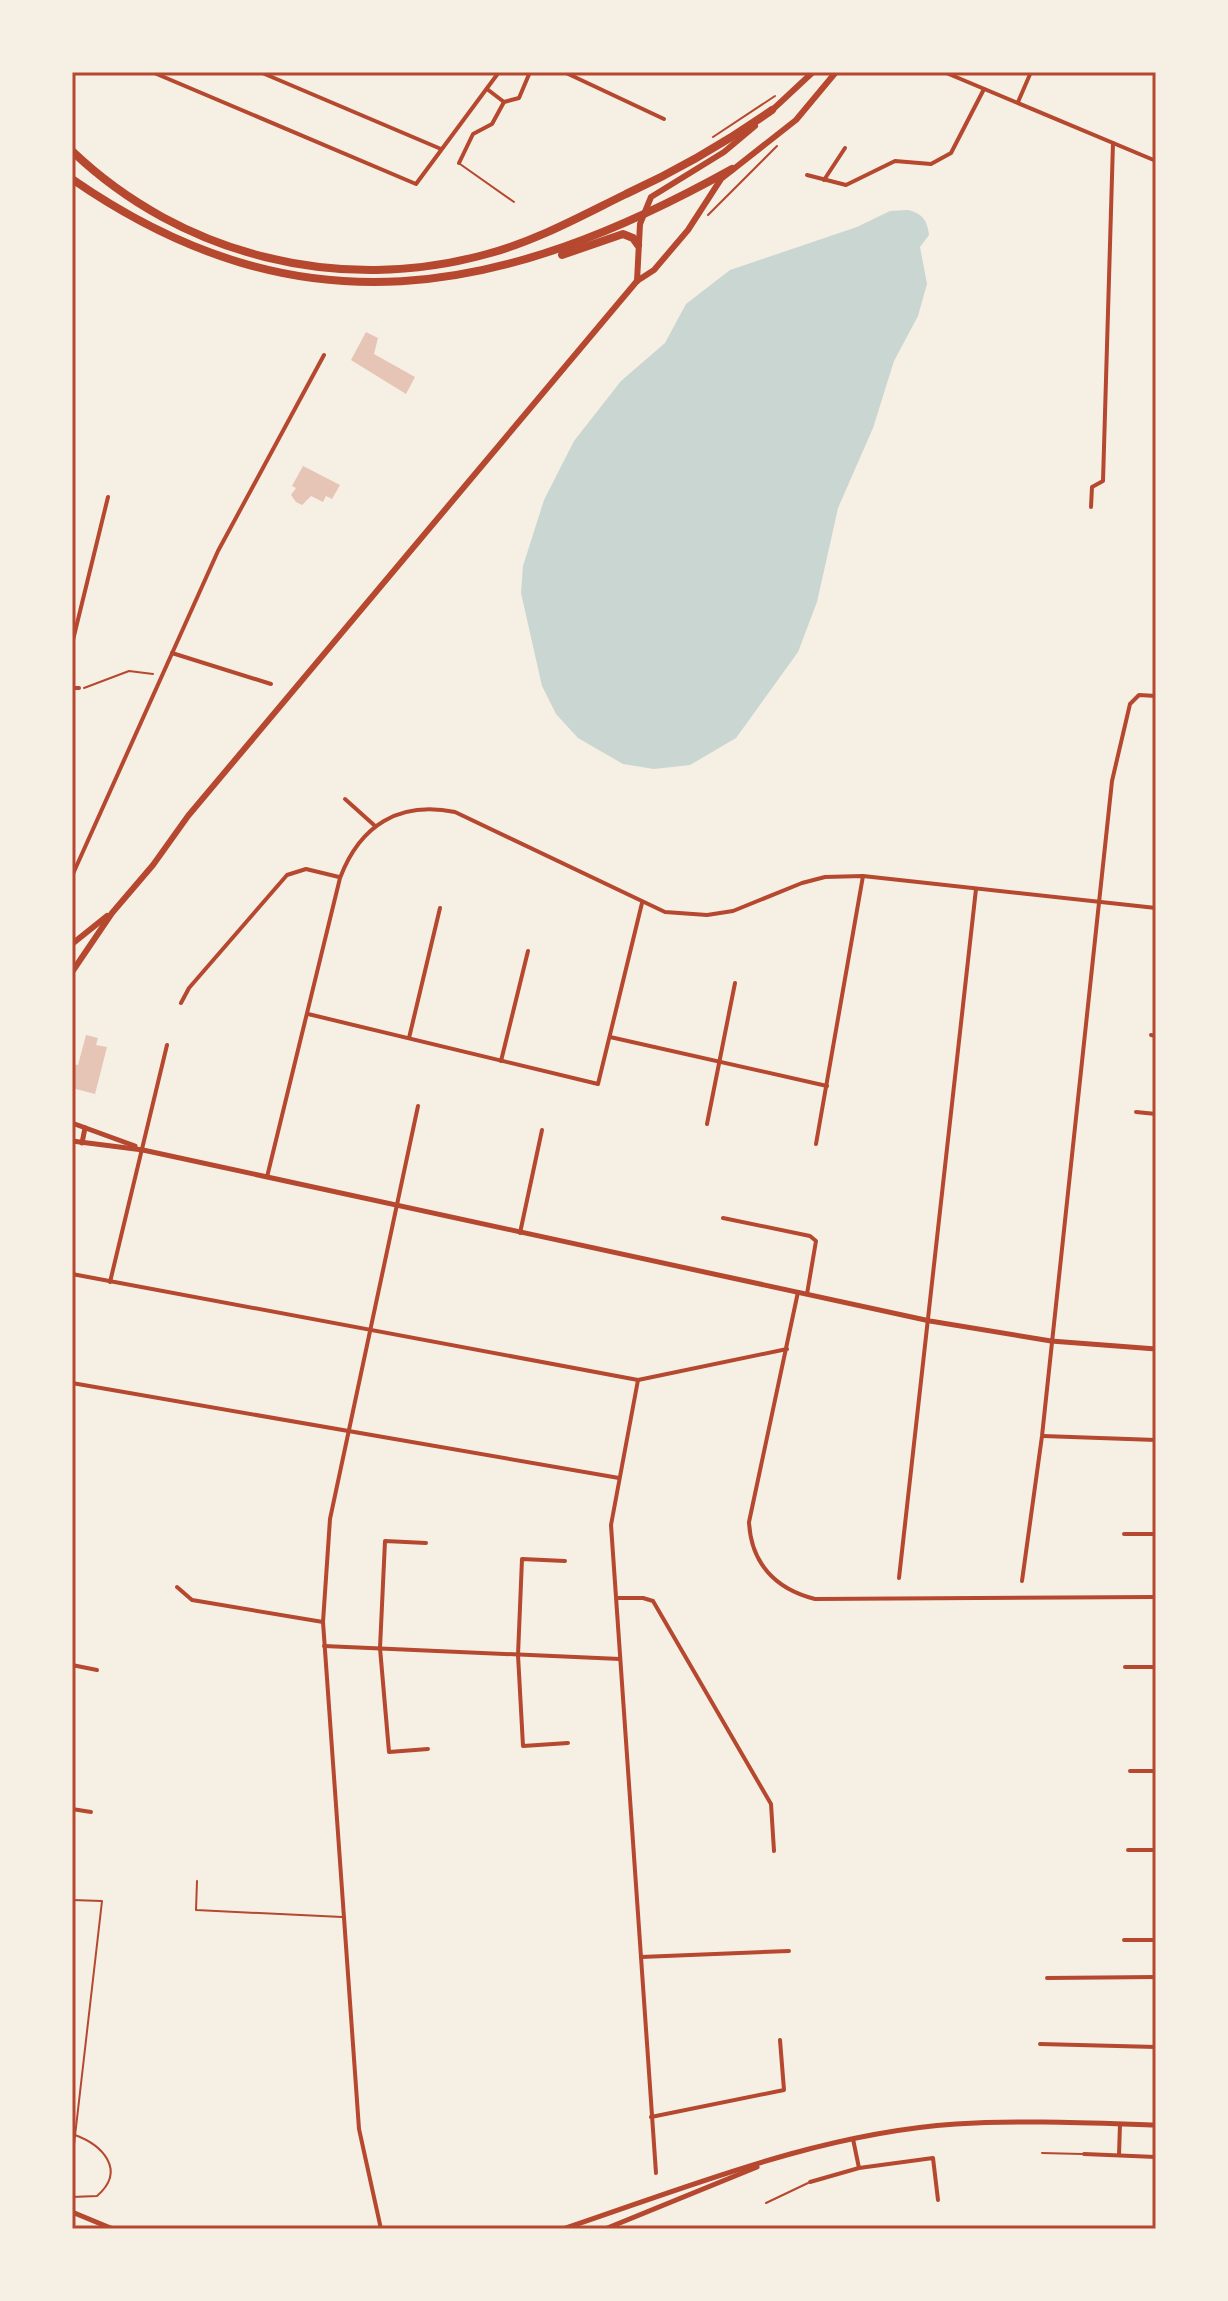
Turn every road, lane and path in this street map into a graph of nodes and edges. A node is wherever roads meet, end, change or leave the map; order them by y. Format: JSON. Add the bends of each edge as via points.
{"nodes":[{"id":1,"x":152,"y":72,"type":"edge"},
{"id":2,"x":260,"y":72,"type":"edge"},
{"id":3,"x":499,"y":72,"type":"edge"},
{"id":4,"x":530,"y":72,"type":"edge"},
{"id":5,"x":564,"y":72,"type":"edge"},
{"id":6,"x":813,"y":72,"type":"edge"},
{"id":7,"x":836,"y":72,"type":"edge"},
{"id":8,"x":944,"y":72,"type":"edge"},
{"id":9,"x":1031,"y":72,"type":"edge"},
{"id":10,"x":486,"y":89,"type":"junction"},
{"id":11,"x":984,"y":89,"type":"junction"},
{"id":12,"x":780,"y":93,"type":"dead end"},
{"id":13,"x":504,"y":102,"type":"junction"},
{"id":14,"x":1018,"y":102,"type":"junction"},
{"id":15,"x":772,"y":110,"type":"junction"},
{"id":16,"x":664,"y":119,"type":"dead end"},
{"id":17,"x":717,"y":133,"type":"dead end"},
{"id":18,"x":1113,"y":143,"type":"junction"},
{"id":19,"x":778,"y":144,"type":"dead end"},
{"id":20,"x":845,"y":148,"type":"dead end"},
{"id":21,"x":441,"y":149,"type":"junction"},
{"id":22,"x":72,"y":151,"type":"edge"},
{"id":23,"x":1156,"y":161,"type":"edge"},
{"id":24,"x":459,"y":163,"type":"joint"},
{"id":25,"x":732,"y":169,"type":"junction"},
{"id":26,"x":807,"y":175,"type":"dead end"},
{"id":27,"x":72,"y":179,"type":"edge"},
{"id":28,"x":824,"y":180,"type":"junction"},
{"id":29,"x":514,"y":202,"type":"dead end"},
{"id":30,"x":642,"y":216,"type":"junction"},
{"id":31,"x":705,"y":217,"type":"dead end"},
{"id":32,"x":638,"y":245,"type":"junction"},
{"id":33,"x":518,"y":263,"type":"junction"},
{"id":34,"x":637,"y":281,"type":"junction"},
{"id":35,"x":324,"y":355,"type":"dead end"},
{"id":36,"x":108,"y":497,"type":"dead end"},
{"id":37,"x":1091,"y":507,"type":"dead end"},
{"id":38,"x":72,"y":644,"type":"edge"},
{"id":39,"x":172,"y":653,"type":"junction"},
{"id":40,"x":161,"y":677,"type":"junction"},
{"id":41,"x":271,"y":684,"type":"dead end"},
{"id":42,"x":72,"y":688,"type":"edge"},
{"id":43,"x":79,"y":688,"type":"joint"},
{"id":44,"x":1156,"y":696,"type":"edge"},
{"id":45,"x":345,"y":799,"type":"dead end"},
{"id":46,"x":374,"y":825,"type":"junction"},
{"id":47,"x":72,"y":876,"type":"edge"},
{"id":48,"x":863,"y":876,"type":"junction"},
{"id":49,"x":340,"y":878,"type":"junction"},
{"id":50,"x":976,"y":889,"type":"junction"},
{"id":51,"x":1098,"y":902,"type":"junction"},
{"id":52,"x":642,"y":903,"type":"junction"},
{"id":53,"x":440,"y":908,"type":"dead end"},
{"id":54,"x":1156,"y":908,"type":"edge"},
{"id":55,"x":112,"y":913,"type":"junction"},
{"id":56,"x":72,"y":944,"type":"edge"},
{"id":57,"x":528,"y":951,"type":"dead end"},
{"id":58,"x":72,"y":971,"type":"edge"},
{"id":59,"x":735,"y":983,"type":"dead end"},
{"id":60,"x":181,"y":1003,"type":"dead end"},
{"id":61,"x":308,"y":1014,"type":"junction"},
{"id":62,"x":610,"y":1037,"type":"junction"},
{"id":63,"x":409,"y":1038,"type":"junction"},
{"id":64,"x":167,"y":1045,"type":"dead end"},
{"id":65,"x":501,"y":1061,"type":"junction"},
{"id":66,"x":718,"y":1062,"type":"junction"},
{"id":67,"x":827,"y":1086,"type":"junction"},
{"id":68,"x":418,"y":1106,"type":"dead end"},
{"id":69,"x":1136,"y":1112,"type":"dead end"},
{"id":70,"x":1156,"y":1114,"type":"edge"},
{"id":71,"x":72,"y":1124,"type":"edge"},
{"id":72,"x":707,"y":1124,"type":"dead end"},
{"id":73,"x":85,"y":1128,"type":"junction"},
{"id":74,"x":542,"y":1130,"type":"dead end"},
{"id":75,"x":72,"y":1141,"type":"edge"},
{"id":76,"x":82,"y":1143,"type":"junction"},
{"id":77,"x":816,"y":1144,"type":"dead end"},
{"id":78,"x":143,"y":1150,"type":"junction"},
{"id":79,"x":267,"y":1178,"type":"junction"},
{"id":80,"x":395,"y":1206,"type":"junction"},
{"id":81,"x":723,"y":1218,"type":"dead end"},
{"id":82,"x":520,"y":1233,"type":"junction"},
{"id":83,"x":72,"y":1274,"type":"edge"},
{"id":84,"x":110,"y":1282,"type":"junction"},
{"id":85,"x":798,"y":1292,"type":"junction"},
{"id":86,"x":807,"y":1294,"type":"junction"},
{"id":87,"x":930,"y":1321,"type":"junction"},
{"id":88,"x":369,"y":1331,"type":"junction"},
{"id":89,"x":1051,"y":1341,"type":"junction"},
{"id":90,"x":787,"y":1349,"type":"junction"},
{"id":91,"x":1156,"y":1349,"type":"edge"},
{"id":92,"x":638,"y":1380,"type":"junction"},
{"id":93,"x":72,"y":1383,"type":"edge"},
{"id":94,"x":348,"y":1431,"type":"junction"},
{"id":95,"x":1042,"y":1436,"type":"junction"},
{"id":96,"x":1156,"y":1440,"type":"edge"},
{"id":97,"x":619,"y":1478,"type":"junction"},
{"id":98,"x":1124,"y":1534,"type":"dead end"},
{"id":99,"x":1156,"y":1534,"type":"edge"},
{"id":100,"x":426,"y":1543,"type":"dead end"},
{"id":101,"x":565,"y":1561,"type":"dead end"},
{"id":102,"x":899,"y":1578,"type":"dead end"},
{"id":103,"x":1022,"y":1581,"type":"dead end"},
{"id":104,"x":177,"y":1587,"type":"dead end"},
{"id":105,"x":1156,"y":1597,"type":"edge"},
{"id":106,"x":617,"y":1598,"type":"junction"},
{"id":107,"x":323,"y":1622,"type":"junction"},
{"id":108,"x":324,"y":1646,"type":"junction"},
{"id":109,"x":380,"y":1648,"type":"junction"},
{"id":110,"x":518,"y":1655,"type":"junction"},
{"id":111,"x":620,"y":1659,"type":"junction"},
{"id":112,"x":72,"y":1665,"type":"edge"},
{"id":113,"x":1125,"y":1667,"type":"dead end"},
{"id":114,"x":1156,"y":1667,"type":"edge"},
{"id":115,"x":97,"y":1670,"type":"dead end"},
{"id":116,"x":568,"y":1743,"type":"dead end"},
{"id":117,"x":428,"y":1749,"type":"dead end"},
{"id":118,"x":1130,"y":1771,"type":"dead end"},
{"id":119,"x":1156,"y":1771,"type":"edge"},
{"id":120,"x":72,"y":1809,"type":"edge"},
{"id":121,"x":91,"y":1812,"type":"dead end"},
{"id":122,"x":1128,"y":1850,"type":"dead end"},
{"id":123,"x":1156,"y":1850,"type":"edge"},
{"id":124,"x":774,"y":1851,"type":"dead end"},
{"id":125,"x":197,"y":1881,"type":"dead end"},
{"id":126,"x":72,"y":1900,"type":"edge"},
{"id":127,"x":343,"y":1917,"type":"junction"},
{"id":128,"x":1124,"y":1940,"type":"dead end"},
{"id":129,"x":1156,"y":1940,"type":"edge"},
{"id":130,"x":789,"y":1951,"type":"dead end"},
{"id":131,"x":641,"y":1957,"type":"junction"},
{"id":132,"x":1156,"y":1977,"type":"edge"},
{"id":133,"x":1047,"y":1978,"type":"dead end"},
{"id":134,"x":780,"y":2040,"type":"dead end"},
{"id":135,"x":1040,"y":2044,"type":"dead end"},
{"id":136,"x":1156,"y":2047,"type":"edge"},
{"id":137,"x":651,"y":2117,"type":"junction"},
{"id":138,"x":1120,"y":2124,"type":"junction"},
{"id":139,"x":1156,"y":2125,"type":"edge"},
{"id":140,"x":75,"y":2135,"type":"junction"},
{"id":141,"x":853,"y":2139,"type":"junction"},
{"id":142,"x":1042,"y":2153,"type":"dead end"},
{"id":143,"x":1084,"y":2154,"type":"joint"},
{"id":144,"x":787,"y":2155,"type":"junction"},
{"id":145,"x":1119,"y":2155,"type":"junction"},
{"id":146,"x":1156,"y":2157,"type":"edge"},
{"id":147,"x":72,"y":2162,"type":"edge"},
{"id":148,"x":859,"y":2168,"type":"junction"},
{"id":149,"x":656,"y":2173,"type":"dead end"},
{"id":150,"x":810,"y":2182,"type":"joint"},
{"id":151,"x":72,"y":2197,"type":"edge"},
{"id":152,"x":938,"y":2200,"type":"dead end"},
{"id":153,"x":766,"y":2203,"type":"dead end"},
{"id":154,"x":72,"y":2212,"type":"edge"},
{"id":155,"x":113,"y":2229,"type":"edge"},
{"id":156,"x":381,"y":2229,"type":"edge"},
{"id":157,"x":563,"y":2229,"type":"edge"},
{"id":158,"x":605,"y":2229,"type":"edge"}],
"edges":[{"from":1,"to":21,"type":"street","via":[[416,184]]},
{"from":2,"to":21,"type":"street"},
{"from":3,"to":10,"type":"street"},
{"from":4,"to":13,"type":"street","via":[[519,98]]},
{"from":5,"to":16,"type":"street"},
{"from":6,"to":15,"type":"main road"},
{"from":7,"to":25,"type":"main road","via":[[796,120]]},
{"from":8,"to":11,"type":"street"},
{"from":9,"to":14,"type":"street"},
{"from":10,"to":13,"type":"street"},
{"from":10,"to":21,"type":"street"},
{"from":11,"to":14,"type":"street"},
{"from":11,"to":28,"type":"street","via":[[942,161],[895,161],[846,185]]},
{"from":12,"to":17,"type":"path"},
{"from":13,"to":24,"type":"street","via":[[492,124],[473,134]]},
{"from":14,"to":18,"type":"street"},
{"from":15,"to":22,"type":"highway","via":[[721,146],[566,225],[465,260],[376,271],[300,265],[226,246],[156,214]]},
{"from":15,"to":30,"type":"main road","via":[[724,152],[656,193]]},
{"from":18,"to":23,"type":"street"},
{"from":18,"to":37,"type":"street","via":[[1103,481],[1092,487]]},
{"from":19,"to":31,"type":"path"},
{"from":20,"to":28,"type":"street"},
{"from":24,"to":29,"type":"lane"},
{"from":25,"to":30,"type":"highway"},
{"from":25,"to":34,"type":"main road","via":[[662,260]]},
{"from":26,"to":28,"type":"street"},
{"from":27,"to":33,"type":"highway","via":[[174,240],[279,274],[388,283]]},
{"from":30,"to":32,"type":"main road"},
{"from":30,"to":33,"type":"highway"},
{"from":32,"to":33,"type":"highway","via":[[623,234],[544,261]]},
{"from":32,"to":34,"type":"main road"},
{"from":34,"to":55,"type":"main road"},
{"from":35,"to":39,"type":"street","via":[[218,551]]},
{"from":36,"to":38,"type":"street"},
{"from":39,"to":40,"type":"street"},
{"from":39,"to":41,"type":"street"},
{"from":40,"to":43,"type":"path","via":[[129,671]]},
{"from":40,"to":47,"type":"street"},
{"from":42,"to":43,"type":"street"},
{"from":44,"to":51,"type":"street","via":[[1139,695],[1130,704],[1112,781]]},
{"from":45,"to":46,"type":"street"},
{"from":46,"to":49,"type":"street","via":[[357,843]]},
{"from":46,"to":52,"type":"street","via":[[414,808],[455,812]]},
{"from":48,"to":50,"type":"street"},
{"from":48,"to":52,"type":"street","via":[[825,877],[733,911],[707,915],[665,912]]},
{"from":48,"to":67,"type":"street"},
{"from":49,"to":60,"type":"street","via":[[306,869],[287,875]]},
{"from":49,"to":61,"type":"street"},
{"from":50,"to":51,"type":"street"},
{"from":50,"to":87,"type":"street"},
{"from":51,"to":54,"type":"street"},
{"from":51,"to":89,"type":"street"},
{"from":52,"to":62,"type":"street"},
{"from":53,"to":63,"type":"street"},
{"from":55,"to":56,"type":"main road"},
{"from":55,"to":58,"type":"main road"},
{"from":57,"to":65,"type":"street"},
{"from":59,"to":66,"type":"street"},
{"from":61,"to":63,"type":"street"},
{"from":61,"to":79,"type":"street"},
{"from":62,"to":65,"type":"street","via":[[598,1084]]},
{"from":62,"to":66,"type":"street"},
{"from":63,"to":65,"type":"street"},
{"from":64,"to":78,"type":"street"},
{"from":66,"to":67,"type":"street"},
{"from":66,"to":72,"type":"street"},
{"from":67,"to":77,"type":"street"},
{"from":68,"to":80,"type":"street"},
{"from":69,"to":70,"type":"street"},
{"from":71,"to":73,"type":"street"},
{"from":73,"to":76,"type":"street"},
{"from":73,"to":78,"type":"street"},
{"from":74,"to":82,"type":"street"},
{"from":75,"to":76,"type":"street"},
{"from":76,"to":78,"type":"street"},
{"from":78,"to":79,"type":"street"},
{"from":78,"to":84,"type":"street"},
{"from":79,"to":80,"type":"street"},
{"from":80,"to":82,"type":"street"},
{"from":80,"to":88,"type":"street"},
{"from":81,"to":86,"type":"street","via":[[810,1236],[817,1249]]},
{"from":82,"to":85,"type":"street"},
{"from":83,"to":84,"type":"street"},
{"from":84,"to":88,"type":"street"},
{"from":85,"to":86,"type":"street"},
{"from":85,"to":90,"type":"street"},
{"from":86,"to":87,"type":"street"},
{"from":87,"to":89,"type":"street"},
{"from":87,"to":102,"type":"street"},
{"from":88,"to":92,"type":"street"},
{"from":88,"to":94,"type":"street"},
{"from":89,"to":91,"type":"street"},
{"from":89,"to":95,"type":"street"},
{"from":90,"to":92,"type":"street"},
{"from":90,"to":105,"type":"street","via":[[749,1522],[756,1556],[775,1580],[815,1599]]},
{"from":92,"to":97,"type":"street"},
{"from":93,"to":94,"type":"street"},
{"from":94,"to":97,"type":"street"},
{"from":94,"to":107,"type":"street","via":[[330,1519]]},
{"from":95,"to":96,"type":"street"},
{"from":95,"to":103,"type":"street"},
{"from":97,"to":106,"type":"street","via":[[611,1525]]},
{"from":98,"to":99,"type":"street"},
{"from":100,"to":109,"type":"street","via":[[385,1541]]},
{"from":101,"to":110,"type":"street","via":[[522,1559]]},
{"from":104,"to":107,"type":"street","via":[[192,1600]]},
{"from":106,"to":111,"type":"street"},
{"from":106,"to":124,"type":"street","via":[[653,1601],[771,1804]]},
{"from":107,"to":108,"type":"street"},
{"from":108,"to":109,"type":"street"},
{"from":108,"to":127,"type":"street"},
{"from":109,"to":110,"type":"street"},
{"from":109,"to":117,"type":"street","via":[[389,1752]]},
{"from":110,"to":111,"type":"street"},
{"from":110,"to":116,"type":"street","via":[[523,1746]]},
{"from":111,"to":131,"type":"street"},
{"from":112,"to":115,"type":"street"},
{"from":113,"to":114,"type":"street"},
{"from":118,"to":119,"type":"street"},
{"from":120,"to":121,"type":"street"},
{"from":122,"to":123,"type":"street"},
{"from":125,"to":127,"type":"lane","via":[[196,1910]]},
{"from":126,"to":140,"type":"path","via":[[102,1901]]},
{"from":127,"to":156,"type":"street","via":[[359,2129]]},
{"from":128,"to":129,"type":"street"},
{"from":130,"to":131,"type":"street"},
{"from":131,"to":137,"type":"street"},
{"from":132,"to":133,"type":"street"},
{"from":134,"to":137,"type":"street","via":[[784,2090]]},
{"from":135,"to":136,"type":"street"},
{"from":137,"to":149,"type":"street"},
{"from":138,"to":139,"type":"street"},
{"from":138,"to":141,"type":"street","via":[[953,2124]]},
{"from":138,"to":145,"type":"street"},
{"from":140,"to":147,"type":"path"},
{"from":140,"to":151,"type":"path","via":[[101,2147],[111,2166],[110,2179],[97,2196]]},
{"from":141,"to":144,"type":"street"},
{"from":141,"to":148,"type":"street"},
{"from":142,"to":143,"type":"lane"},
{"from":143,"to":145,"type":"street"},
{"from":144,"to":157,"type":"street"},
{"from":144,"to":158,"type":"street"},
{"from":145,"to":146,"type":"street"},
{"from":148,"to":150,"type":"street"},
{"from":148,"to":152,"type":"street","via":[[933,2158]]},
{"from":150,"to":153,"type":"lane"},
{"from":154,"to":155,"type":"street"}]}
